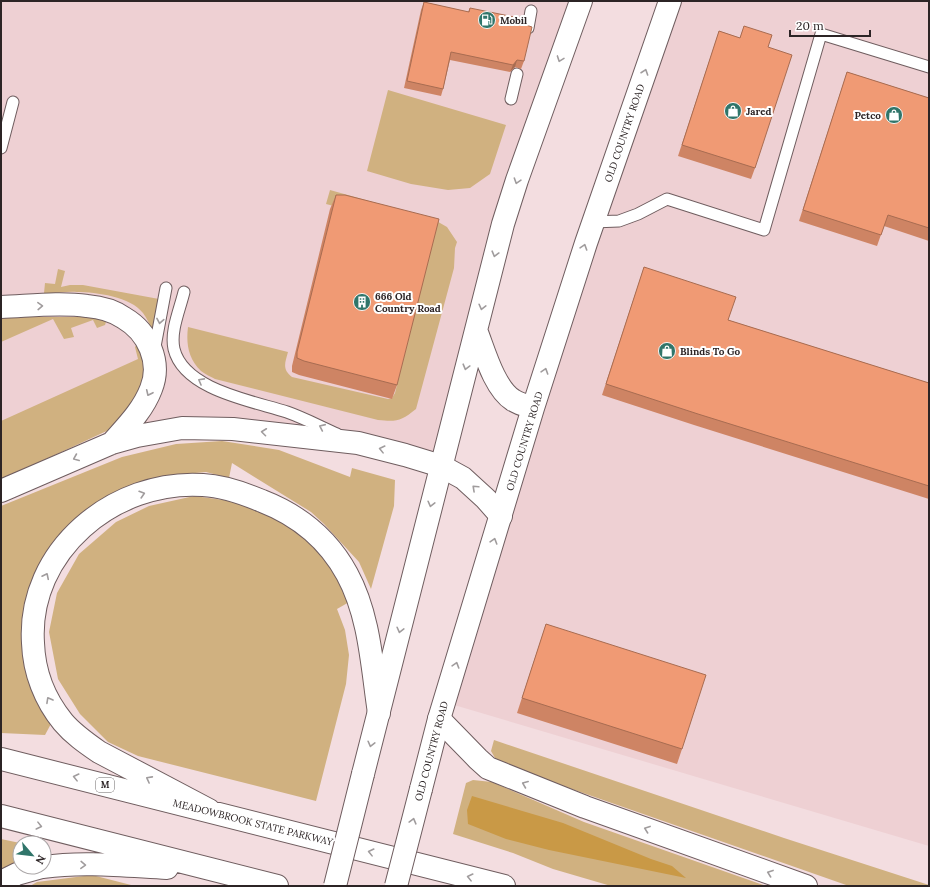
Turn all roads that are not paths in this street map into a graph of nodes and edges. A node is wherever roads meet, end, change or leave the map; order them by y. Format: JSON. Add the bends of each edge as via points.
{"nodes":[{"id":1,"x":582,"y":1,"type":"edge"},
{"id":2,"x":670,"y":1,"type":"edge"},
{"id":3,"x":531,"y":11,"type":"dead end"},
{"id":4,"x":528,"y":28,"type":"edge"},
{"id":5,"x":929,"y":67,"type":"edge"},
{"id":6,"x":517,"y":74,"type":"edge"},
{"id":7,"x":511,"y":99,"type":"dead end"},
{"id":8,"x":13,"y":102,"type":"dead end"},
{"id":9,"x":1,"y":148,"type":"edge"},
{"id":10,"x":593,"y":222,"type":"junction"},
{"id":11,"x":166,"y":288,"type":"dead end"},
{"id":12,"x":184,"y":292,"type":"dead end"},
{"id":13,"x":1,"y":307,"type":"edge"},
{"id":14,"x":476,"y":330,"type":"junction"},
{"id":15,"x":154,"y":355,"type":"junction"},
{"id":16,"x":533,"y":408,"type":"junction"},
{"id":17,"x":112,"y":443,"type":"junction"},
{"id":18,"x":358,"y":443,"type":"junction"},
{"id":19,"x":441,"y":466,"type":"junction"},
{"id":20,"x":1,"y":492,"type":"edge"},
{"id":21,"x":501,"y":516,"type":"junction"},
{"id":22,"x":379,"y":713,"type":"junction"},
{"id":23,"x":439,"y":719,"type":"junction"},
{"id":24,"x":1,"y":759,"type":"edge"},
{"id":25,"x":209,"y":810,"type":"junction"},
{"id":26,"x":1,"y":816,"type":"edge"},
{"id":27,"x":52,"y":866,"type":"edge"},
{"id":28,"x":208,"y":869,"type":"junction"},
{"id":29,"x":16,"y":875,"type":"edge"},
{"id":30,"x":1,"y":882,"type":"edge"},
{"id":31,"x":277,"y":886,"type":"edge"},
{"id":32,"x":335,"y":886,"type":"edge"},
{"id":33,"x":396,"y":886,"type":"edge"},
{"id":34,"x":504,"y":886,"type":"edge"},
{"id":35,"x":806,"y":886,"type":"edge"}],
"edges":[{"from":1,"to":14,"type":"main road","one_way":true,"via":[[517,180]]},
{"from":10,"to":2,"type":"main road","name":"OLD COUNTRY ROAD","one_way":true},
{"from":3,"to":4,"type":"lane"},
{"from":5,"to":10,"type":"lane","via":[[820,34],[764,230],[667,199],[619,221]]},
{"from":6,"to":7,"type":"lane"},
{"from":8,"to":9,"type":"lane"},
{"from":16,"to":10,"type":"main road","name":"OLD COUNTRY ROAD","one_way":true},
{"from":11,"to":15,"type":"lane","one_way":true},
{"from":18,"to":12,"type":"lane","one_way":true,"via":[[289,412],[213,388],[189,374],[176,357],[173,336]]},
{"from":13,"to":15,"type":"main road","one_way":true,"via":[[66,305],[114,312],[134,324],[143,334]]},
{"from":14,"to":16,"type":"main road","via":[[501,388],[514,401]]},
{"from":14,"to":19,"type":"main road","one_way":true},
{"from":15,"to":17,"type":"main road","one_way":true,"via":[[155,374],[148,397]]},
{"from":16,"to":21,"type":"main road","name":"OLD COUNTRY ROAD"},
{"from":18,"to":17,"type":"main road","one_way":true,"via":[[257,431],[206,428],[182,428]]},
{"from":17,"to":20,"type":"main road","one_way":true},
{"from":19,"to":18,"type":"main road","one_way":true},
{"from":21,"to":19,"type":"main road","one_way":true,"via":[[469,483]]},
{"from":19,"to":22,"type":"main road","one_way":true},
{"from":23,"to":21,"type":"main road","name":"OLD COUNTRY ROAD","one_way":true},
{"from":25,"to":22,"type":"main road","one_way":true,"via":[[86,743],[55,711],[40,681],[32,631],[38,595],[52,563],[62,549],[101,512],[134,496],[154,490],[201,485],[216,486],[249,495],[297,518],[327,545],[348,574],[364,617]]},
{"from":22,"to":32,"type":"main road","one_way":true,"bridge":true},
{"from":33,"to":23,"type":"main road","name":"OLD COUNTRY ROAD","one_way":true,"bridge":true},
{"from":35,"to":23,"type":"main road","one_way":true,"via":[[585,807],[488,768]]},
{"from":25,"to":24,"type":"main road","name":"MEADOWBROOK STATE PARKWAY","number":"M","one_way":true},
{"from":34,"to":25,"type":"main road","name":"MEADOWBROOK STATE PARKWAY","number":"M","one_way":true},
{"from":26,"to":28,"type":"main road","one_way":true},
{"from":27,"to":28,"type":"main road","one_way":true,"via":[[75,864]]},
{"from":28,"to":31,"type":"main road"},
{"from":29,"to":30,"type":"main road"}]}
